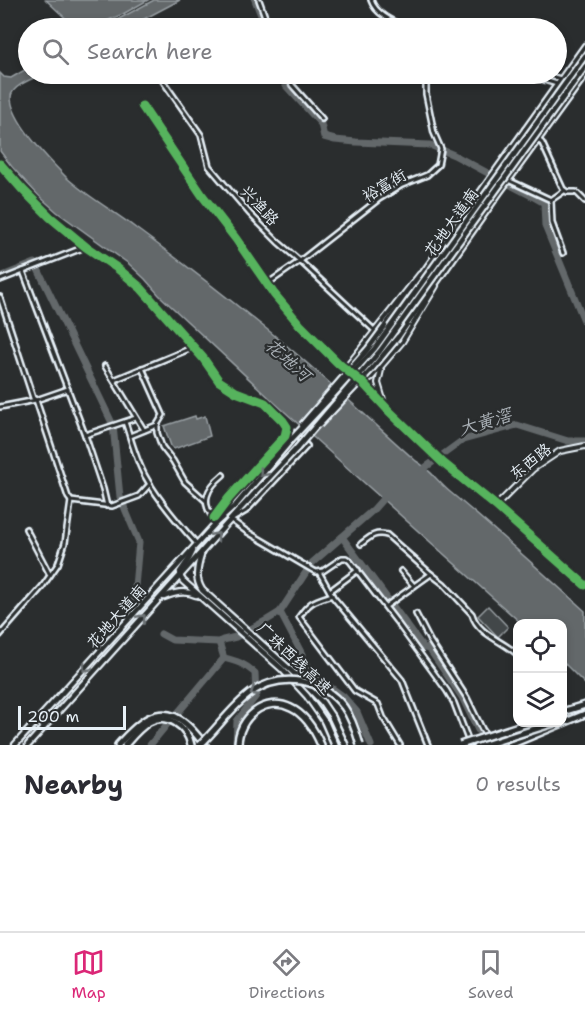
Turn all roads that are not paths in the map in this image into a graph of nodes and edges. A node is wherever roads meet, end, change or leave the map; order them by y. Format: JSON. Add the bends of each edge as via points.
{"nodes":[{"id":1,"x":259,"y":0,"type":"edge"},
{"id":2,"x":371,"y":0,"type":"edge"},
{"id":3,"x":265,"y":18,"type":"edge"},
{"id":4,"x":391,"y":18,"type":"edge"},
{"id":5,"x":585,"y":46,"type":"edge"},
{"id":6,"x":585,"y":56,"type":"edge"},
{"id":7,"x":585,"y":67,"type":"edge"},
{"id":8,"x":567,"y":72,"type":"edge"},
{"id":9,"x":585,"y":75,"type":"edge"},
{"id":10,"x":567,"y":81,"type":"edge"},
{"id":11,"x":165,"y":84,"type":"edge"},
{"id":12,"x":292,"y":84,"type":"edge"},
{"id":13,"x":426,"y":84,"type":"edge"},
{"id":14,"x":559,"y":84,"type":"edge"},
{"id":15,"x":564,"y":84,"type":"edge"},
{"id":16,"x":565,"y":84,"type":"edge"},
{"id":17,"x":575,"y":89,"type":"junction"},
{"id":18,"x":142,"y":106,"type":"dead end"},
{"id":19,"x":322,"y":119,"type":"dead end"},
{"id":20,"x":525,"y":129,"type":"junction"},
{"id":21,"x":539,"y":139,"type":"junction"},
{"id":22,"x":0,"y":164,"type":"edge"},
{"id":23,"x":508,"y":180,"type":"junction"},
{"id":24,"x":564,"y":190,"type":"junction"},
{"id":25,"x":551,"y":200,"type":"junction"},
{"id":26,"x":585,"y":201,"type":"edge"},
{"id":27,"x":86,"y":247,"type":"junction"},
{"id":28,"x":563,"y":253,"type":"dead end"},
{"id":29,"x":300,"y":261,"type":"junction"},
{"id":30,"x":427,"y":267,"type":"junction"},
{"id":31,"x":23,"y":271,"type":"junction"},
{"id":32,"x":440,"y":276,"type":"junction"},
{"id":33,"x":0,"y":280,"type":"edge"},
{"id":34,"x":267,"y":284,"type":"junction"},
{"id":35,"x":0,"y":297,"type":"edge"},
{"id":36,"x":375,"y":331,"type":"junction"},
{"id":37,"x":194,"y":347,"type":"junction"},
{"id":38,"x":385,"y":363,"type":"junction"},
{"id":39,"x":105,"y":366,"type":"dead end"},
{"id":40,"x":142,"y":368,"type":"junction"},
{"id":41,"x":345,"y":369,"type":"junction"},
{"id":42,"x":359,"y":379,"type":"junction"},
{"id":43,"x":114,"y":380,"type":"junction"},
{"id":44,"x":68,"y":389,"type":"junction"},
{"id":45,"x":334,"y":399,"type":"junction"},
{"id":46,"x":36,"y":400,"type":"junction"},
{"id":47,"x":0,"y":407,"type":"edge"},
{"id":48,"x":389,"y":411,"type":"junction"},
{"id":49,"x":136,"y":418,"type":"junction"},
{"id":50,"x":125,"y":422,"type":"junction"},
{"id":51,"x":157,"y":424,"type":"junction"},
{"id":52,"x":287,"y":427,"type":"junction"},
{"id":53,"x":144,"y":430,"type":"junction"},
{"id":54,"x":85,"y":435,"type":"junction"},
{"id":55,"x":130,"y":436,"type":"junction"},
{"id":56,"x":290,"y":441,"type":"junction"},
{"id":57,"x":585,"y":446,"type":"edge"},
{"id":58,"x":297,"y":448,"type":"junction"},
{"id":59,"x":223,"y":475,"type":"dead end"},
{"id":60,"x":150,"y":484,"type":"junction"},
{"id":61,"x":72,"y":501,"type":"junction"},
{"id":62,"x":206,"y":501,"type":"junction"},
{"id":63,"x":107,"y":506,"type":"junction"},
{"id":64,"x":496,"y":506,"type":"junction"},
{"id":65,"x":238,"y":507,"type":"junction"},
{"id":66,"x":215,"y":520,"type":"junction"},
{"id":67,"x":231,"y":520,"type":"junction"},
{"id":68,"x":26,"y":530,"type":"dead end"},
{"id":69,"x":361,"y":544,"type":"dead end"},
{"id":70,"x":196,"y":545,"type":"junction"},
{"id":71,"x":201,"y":553,"type":"junction"},
{"id":72,"x":358,"y":570,"type":"junction"},
{"id":73,"x":401,"y":571,"type":"dead end"},
{"id":74,"x":318,"y":572,"type":"junction"},
{"id":75,"x":431,"y":574,"type":"junction"},
{"id":76,"x":50,"y":575,"type":"junction"},
{"id":77,"x":180,"y":576,"type":"junction"},
{"id":78,"x":585,"y":585,"type":"edge"},
{"id":79,"x":414,"y":586,"type":"junction"},
{"id":80,"x":331,"y":593,"type":"junction"},
{"id":81,"x":202,"y":599,"type":"junction"},
{"id":82,"x":157,"y":602,"type":"junction"},
{"id":83,"x":389,"y":604,"type":"junction"},
{"id":84,"x":416,"y":614,"type":"dead end"},
{"id":85,"x":239,"y":626,"type":"junction"},
{"id":86,"x":0,"y":635,"type":"edge"},
{"id":87,"x":252,"y":638,"type":"junction"},
{"id":88,"x":513,"y":651,"type":"edge"},
{"id":89,"x":585,"y":705,"type":"edge"},
{"id":90,"x":567,"y":710,"type":"edge"},
{"id":91,"x":585,"y":714,"type":"edge"},
{"id":92,"x":332,"y":717,"type":"joint"},
{"id":93,"x":567,"y":719,"type":"edge"},
{"id":94,"x":325,"y":722,"type":"joint"},
{"id":95,"x":518,"y":727,"type":"edge"},
{"id":96,"x":544,"y":727,"type":"edge"},
{"id":97,"x":15,"y":745,"type":"edge"},
{"id":98,"x":28,"y":745,"type":"edge"},
{"id":99,"x":118,"y":745,"type":"edge"},
{"id":100,"x":125,"y":745,"type":"edge"},
{"id":101,"x":191,"y":745,"type":"edge"},
{"id":102,"x":200,"y":745,"type":"edge"},
{"id":103,"x":205,"y":745,"type":"edge"},
{"id":104,"x":238,"y":745,"type":"edge"},
{"id":105,"x":321,"y":745,"type":"edge"},
{"id":106,"x":335,"y":745,"type":"edge"},
{"id":107,"x":345,"y":745,"type":"edge"},
{"id":108,"x":360,"y":745,"type":"edge"},
{"id":109,"x":400,"y":745,"type":"edge"},
{"id":110,"x":428,"y":745,"type":"edge"},
{"id":111,"x":459,"y":745,"type":"edge"},
{"id":112,"x":470,"y":745,"type":"edge"},
{"id":113,"x":485,"y":745,"type":"edge"},
{"id":114,"x":493,"y":745,"type":"edge"},
{"id":115,"x":510,"y":745,"type":"edge"}],
"edges":[{"from":1,"to":3,"type":"street"},
{"from":2,"to":4,"type":"street","via":[[374,7]]},
{"from":5,"to":8,"type":"main road","name":"花地大道南"},
{"from":6,"to":10,"type":"main road","name":"花地大道南","bridge":true},
{"from":7,"to":45,"type":"main road","name":"花地大道南","bridge":true,"via":[[380,351]]},
{"from":9,"to":17,"type":"main road","name":"花地大道南"},
{"from":11,"to":29,"type":"street","name":"兴渔路","via":[[201,135],[213,171],[250,214]]},
{"from":12,"to":19,"type":"street"},
{"from":13,"to":29,"type":"street","name":"裕富街","via":[[434,133],[441,149],[438,163],[427,175],[379,199]]},
{"from":14,"to":20,"type":"main road","name":"花地大道南"},
{"from":15,"to":17,"type":"street"},
{"from":16,"to":45,"type":"main road","name":"花地大道南","bridge":true},
{"from":17,"to":21,"type":"main road","name":"花地大道南"},
{"from":18,"to":34,"type":"street"},
{"from":20,"to":21,"type":"street"},
{"from":20,"to":30,"type":"main road","name":"花地大道南"},
{"from":21,"to":23,"type":"main road","name":"花地大道南"},
{"from":21,"to":24,"type":"street"},
{"from":22,"to":27,"type":"street","via":[[50,217]]},
{"from":23,"to":25,"type":"street"},
{"from":23,"to":32,"type":"main road","name":"花地大道南"},
{"from":24,"to":25,"type":"street"},
{"from":24,"to":26,"type":"street","via":[[576,192]]},
{"from":25,"to":28,"type":"street","via":[[552,223]]},
{"from":27,"to":31,"type":"street"},
{"from":27,"to":37,"type":"street","via":[[141,288]]},
{"from":29,"to":34,"type":"street","name":"裕富街"},
{"from":29,"to":36,"type":"street","name":"兴渔路"},
{"from":30,"to":36,"type":"street","name":"花地大道南"},
{"from":30,"to":56,"type":"main road","bridge":true,"via":[[385,326]]},
{"from":31,"to":33,"type":"street"},
{"from":31,"to":44,"type":"street"},
{"from":32,"to":38,"type":"street","name":"花地大道南","via":[[412,327]]},
{"from":32,"to":58,"type":"main road","bridge":true,"via":[[370,371]]},
{"from":34,"to":41,"type":"street","via":[[300,325]]},
{"from":35,"to":46,"type":"street"},
{"from":36,"to":41,"type":"street","name":"花地大道南"},
{"from":37,"to":40,"type":"street"},
{"from":37,"to":52,"type":"street","via":[[219,381],[265,403]]},
{"from":38,"to":42,"type":"street","name":"花地大道南","via":[[369,379]]},
{"from":38,"to":48,"type":"street","via":[[378,383]]},
{"from":39,"to":43,"type":"street"},
{"from":40,"to":43,"type":"street"},
{"from":40,"to":51,"type":"street","via":[[162,409]]},
{"from":41,"to":42,"type":"street"},
{"from":42,"to":48,"type":"street"},
{"from":43,"to":49,"type":"street"},
{"from":44,"to":46,"type":"street"},
{"from":44,"to":54,"type":"street"},
{"from":45,"to":56,"type":"main road","bridge":true},
{"from":45,"to":58,"type":"main road","bridge":true},
{"from":46,"to":47,"type":"street"},
{"from":46,"to":61,"type":"street"},
{"from":48,"to":64,"type":"street","via":[[443,463]]},
{"from":49,"to":50,"type":"street"},
{"from":49,"to":53,"type":"street"},
{"from":50,"to":54,"type":"street"},
{"from":50,"to":55,"type":"street"},
{"from":51,"to":53,"type":"street"},
{"from":51,"to":62,"type":"street","via":[[162,447],[185,482]]},
{"from":52,"to":66,"type":"street","via":[[285,436],[228,498]]},
{"from":52,"to":67,"type":"street","via":[[307,446],[246,511]]},
{"from":53,"to":55,"type":"street"},
{"from":54,"to":63,"type":"street"},
{"from":55,"to":60,"type":"street"},
{"from":56,"to":65,"type":"main road","one_way":true},
{"from":57,"to":64,"type":"street","name":"东西路","via":[[560,451],[532,469]]},
{"from":58,"to":65,"type":"main road"},
{"from":59,"to":62,"type":"street"},
{"from":60,"to":63,"type":"street","via":[[139,496]]},
{"from":60,"to":70,"type":"street"},
{"from":61,"to":63,"type":"street"},
{"from":61,"to":76,"type":"street","via":[[65,543]]},
{"from":62,"to":66,"type":"street"},
{"from":64,"to":78,"type":"street"},
{"from":65,"to":66,"type":"main road","name":"花地大道南"},
{"from":65,"to":67,"type":"main road","name":"花地大道南"},
{"from":66,"to":70,"type":"main road","name":"花地大道南"},
{"from":71,"to":67,"type":"main road","name":"花地大道南","one_way":true},
{"from":67,"to":74,"type":"street"},
{"from":68,"to":76,"type":"street"},
{"from":69,"to":75,"type":"street","via":[[379,533],[387,535]]},
{"from":70,"to":71,"type":"main road","via":[[195,551]]},
{"from":70,"to":77,"type":"main road"},
{"from":70,"to":97,"type":"main road","name":"花地大道南","one_way":true},
{"from":71,"to":77,"type":"main road","name":"花地大道南"},
{"from":71,"to":85,"type":"main road","via":[[197,568],[199,585]]},
{"from":72,"to":74,"type":"street","via":[[342,558]]},
{"from":72,"to":80,"type":"street"},
{"from":72,"to":83,"type":"street"},
{"from":73,"to":79,"type":"street"},
{"from":74,"to":80,"type":"street"},
{"from":75,"to":79,"type":"street"},
{"from":75,"to":88,"type":"street","via":[[493,639]]},
{"from":76,"to":86,"type":"street"},
{"from":77,"to":81,"type":"main road"},
{"from":77,"to":82,"type":"main road","name":"花地大道南"},
{"from":79,"to":83,"type":"street"},
{"from":80,"to":109,"type":"street","via":[[308,605],[299,617],[355,691],[378,704]]},
{"from":80,"to":110,"type":"street","via":[[402,680]]},
{"from":81,"to":82,"type":"main road","via":[[192,593],[175,592]]},
{"from":81,"to":85,"type":"main road"},
{"from":98,"to":82,"type":"main road","name":"花地大道南","one_way":true},
{"from":83,"to":112,"type":"street","via":[[451,698]]},
{"from":84,"to":114,"type":"street"},
{"from":85,"to":87,"type":"main road","name":"广珠西线高速"},
{"from":87,"to":92,"type":"main road","name":"广珠西线高速","via":[[309,688]]},
{"from":87,"to":94,"type":"main road","name":"广珠西线高速","via":[[303,691]]},
{"from":89,"to":90,"type":"highway"},
{"from":91,"to":93,"type":"highway"},
{"from":91,"to":115,"type":"highway","bridge":true},
{"from":92,"to":107,"type":"highway","name":"广珠西线高速"},
{"from":94,"to":106,"type":"highway","name":"广珠西线高速"},
{"from":95,"to":111,"type":"highway","bridge":true},
{"from":96,"to":113,"type":"highway","bridge":true},
{"from":99,"to":103,"type":"highway","via":[[143,720],[164,714],[183,721]]},
{"from":100,"to":101,"type":"highway","via":[[144,726],[159,719],[180,725]]},
{"from":108,"to":102,"type":"highway","one_way":true,"bridge":true,"via":[[350,718],[336,698],[314,684],[294,680],[274,682],[252,692]]},
{"from":104,"to":105,"type":"highway","via":[[240,731],[249,716],[269,705],[291,708],[306,720]]}]}
